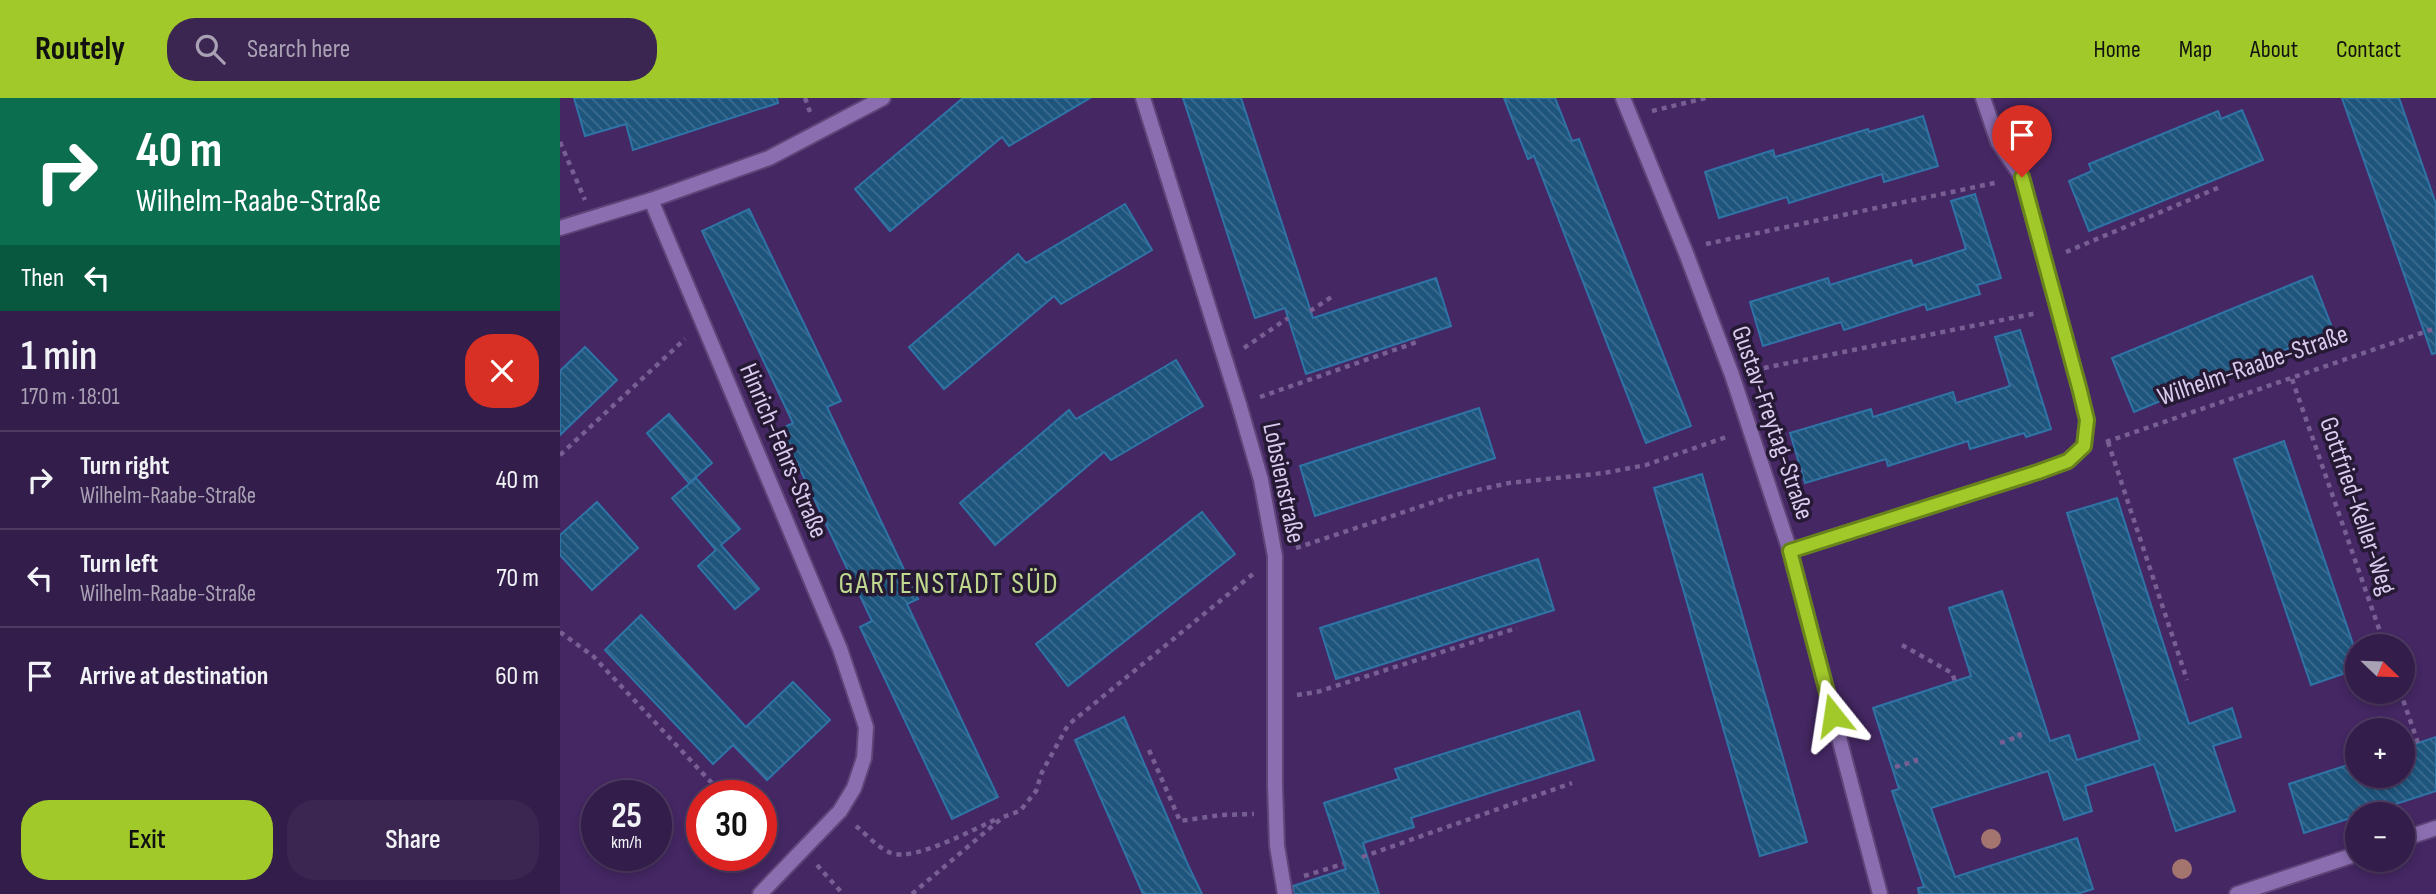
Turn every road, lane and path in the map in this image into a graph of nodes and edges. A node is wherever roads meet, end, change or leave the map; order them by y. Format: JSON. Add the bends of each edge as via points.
{"nodes":[{"id":1,"x":883,"y":98,"type":"edge"},
{"id":2,"x":1143,"y":98,"type":"edge"},
{"id":3,"x":1623,"y":98,"type":"edge"},
{"id":4,"x":1706,"y":98,"type":"edge"},
{"id":5,"x":1983,"y":98,"type":"edge"},
{"id":6,"x":1632,"y":118,"type":"junction"},
{"id":7,"x":560,"y":142,"type":"edge"},
{"id":8,"x":2022,"y":177,"type":"junction"},
{"id":9,"x":2220,"y":187,"type":"dead end"},
{"id":10,"x":651,"y":200,"type":"junction"},
{"id":11,"x":593,"y":218,"type":"junction"},
{"id":12,"x":560,"y":228,"type":"edge"},
{"id":13,"x":1686,"y":253,"type":"junction"},
{"id":14,"x":2045,"y":261,"type":"junction"},
{"id":15,"x":1333,"y":296,"type":"dead end"},
{"id":16,"x":2059,"y":309,"type":"junction"},
{"id":17,"x":1310,"y":311,"type":"dead end"},
{"id":18,"x":1288,"y":318,"type":"dead end"},
{"id":19,"x":705,"y":328,"type":"junction"},
{"id":20,"x":2436,"y":328,"type":"edge"},
{"id":21,"x":1417,"y":342,"type":"dead end"},
{"id":22,"x":1226,"y":360,"type":"junction"},
{"id":23,"x":1732,"y":375,"type":"junction"},
{"id":24,"x":2292,"y":379,"type":"junction"},
{"id":25,"x":1239,"y":404,"type":"junction"},
{"id":26,"x":1749,"y":428,"type":"junction"},
{"id":27,"x":2108,"y":442,"type":"junction"},
{"id":28,"x":2084,"y":446,"type":"junction"},
{"id":29,"x":560,"y":455,"type":"edge"},
{"id":30,"x":1790,"y":551,"type":"junction"},
{"id":31,"x":1275,"y":556,"type":"junction"},
{"id":32,"x":1517,"y":628,"type":"dead end"},
{"id":33,"x":560,"y":632,"type":"edge"},
{"id":34,"x":2381,"y":634,"type":"edge"},
{"id":35,"x":1902,"y":645,"type":"dead end"},
{"id":36,"x":2188,"y":680,"type":"dead end"},
{"id":37,"x":1955,"y":681,"type":"dead end"},
{"id":38,"x":1275,"y":699,"type":"junction"},
{"id":39,"x":2404,"y":704,"type":"edge"},
{"id":40,"x":2018,"y":730,"type":"dead end"},
{"id":41,"x":2000,"y":743,"type":"dead end"},
{"id":42,"x":2418,"y":743,"type":"dead end"},
{"id":43,"x":1149,"y":750,"type":"dead end"},
{"id":44,"x":1914,"y":755,"type":"dead end"},
{"id":45,"x":1895,"y":767,"type":"dead end"},
{"id":46,"x":709,"y":780,"type":"edge"},
{"id":47,"x":1572,"y":783,"type":"dead end"},
{"id":48,"x":840,"y":811,"type":"junction"},
{"id":49,"x":1276,"y":814,"type":"junction"},
{"id":50,"x":1003,"y":817,"type":"junction"},
{"id":51,"x":2436,"y":828,"type":"edge"},
{"id":52,"x":2415,"y":835,"type":"edge"},
{"id":53,"x":803,"y":849,"type":"junction"},
{"id":54,"x":1362,"y":857,"type":"dead end"},
{"id":55,"x":2345,"y":859,"type":"edge"},
{"id":56,"x":1343,"y":864,"type":"dead end"},
{"id":57,"x":1284,"y":888,"type":"edge"},
{"id":58,"x":760,"y":894,"type":"edge"},
{"id":59,"x":843,"y":894,"type":"edge"},
{"id":60,"x":912,"y":894,"type":"edge"},
{"id":61,"x":1880,"y":894,"type":"edge"},
{"id":62,"x":2237,"y":894,"type":"edge"}],
"edges":[{"from":1,"to":10,"type":"street","via":[[769,158]]},
{"from":2,"to":22,"type":"street","name":"Lobsienstraße"},
{"from":3,"to":6,"type":"street","name":"Gustav-Freytag-Straße"},
{"from":4,"to":6,"type":"path"},
{"from":5,"to":8,"type":"street","via":[[1998,142]]},
{"from":6,"to":13,"type":"street","name":"Gustav-Freytag-Straße"},
{"from":7,"to":11,"type":"path"},
{"from":8,"to":13,"type":"path","via":[[1714,241]]},
{"from":8,"to":14,"type":"street"},
{"from":9,"to":14,"type":"path"},
{"from":10,"to":11,"type":"street"},
{"from":10,"to":19,"type":"street","name":"Hinrich-Fehrs-Straße"},
{"from":11,"to":12,"type":"street"},
{"from":13,"to":23,"type":"street","name":"Gustav-Freytag-Straße"},
{"from":14,"to":16,"type":"street"},
{"from":15,"to":17,"type":"path"},
{"from":16,"to":23,"type":"path"},
{"from":16,"to":28,"type":"street","via":[[2087,420]]},
{"from":18,"to":22,"type":"path"},
{"from":19,"to":29,"type":"path","via":[[686,338]]},
{"from":19,"to":48,"type":"street","name":"Hinrich-Fehrs-Straße","via":[[840,649],[866,727],[864,758]]},
{"from":20,"to":24,"type":"path","name":"Wilhelm-Raabe-Straße"},
{"from":21,"to":25,"type":"path"},
{"from":22,"to":25,"type":"street","name":"Lobsienstraße"},
{"from":23,"to":26,"type":"street","name":"Gustav-Freytag-Straße"},
{"from":24,"to":27,"type":"path","name":"Wilhelm-Raabe-Straße"},
{"from":24,"to":34,"type":"path","name":"Gottfried-Keller-Weg"},
{"from":25,"to":31,"type":"street","name":"Lobsienstraße","via":[[1261,480]]},
{"from":26,"to":30,"type":"street","name":"Gustav-Freytag-Straße"},
{"from":26,"to":31,"type":"path","via":[[1646,465],[1455,495]]},
{"from":27,"to":28,"type":"path","name":"Wilhelm-Raabe-Straße"},
{"from":27,"to":36,"type":"path"},
{"from":28,"to":30,"type":"street","via":[[2068,461],[2038,472]]},
{"from":30,"to":61,"type":"street","name":"Gustav-Freytag-Straße"},
{"from":31,"to":38,"type":"street","name":"Lobsienstraße"},
{"from":31,"to":50,"type":"path","via":[[1068,725],[1036,791],[1020,811]]},
{"from":32,"to":38,"type":"path","via":[[1317,692]]},
{"from":33,"to":46,"type":"path","via":[[593,656]]},
{"from":35,"to":37,"type":"path","via":[[1952,673]]},
{"from":38,"to":49,"type":"street","name":"Lobsienstraße"},
{"from":39,"to":42,"type":"path"},
{"from":40,"to":41,"type":"path","via":[[2020,736]]},
{"from":43,"to":49,"type":"path","via":[[1180,821]]},
{"from":44,"to":45,"type":"path","via":[[1916,761]]},
{"from":47,"to":54,"type":"path"},
{"from":48,"to":50,"type":"path","via":[[891,853],[905,855]]},
{"from":48,"to":53,"type":"street","name":"Hinrich-Fehrs-Straße"},
{"from":49,"to":57,"type":"street","name":"Lobsienstraße"},
{"from":50,"to":60,"type":"path"},
{"from":51,"to":52,"type":"street"},
{"from":53,"to":58,"type":"street","name":"Hinrich-Fehrs-Straße"},
{"from":53,"to":59,"type":"path"},
{"from":55,"to":62,"type":"street"},
{"from":56,"to":57,"type":"path"}]}
